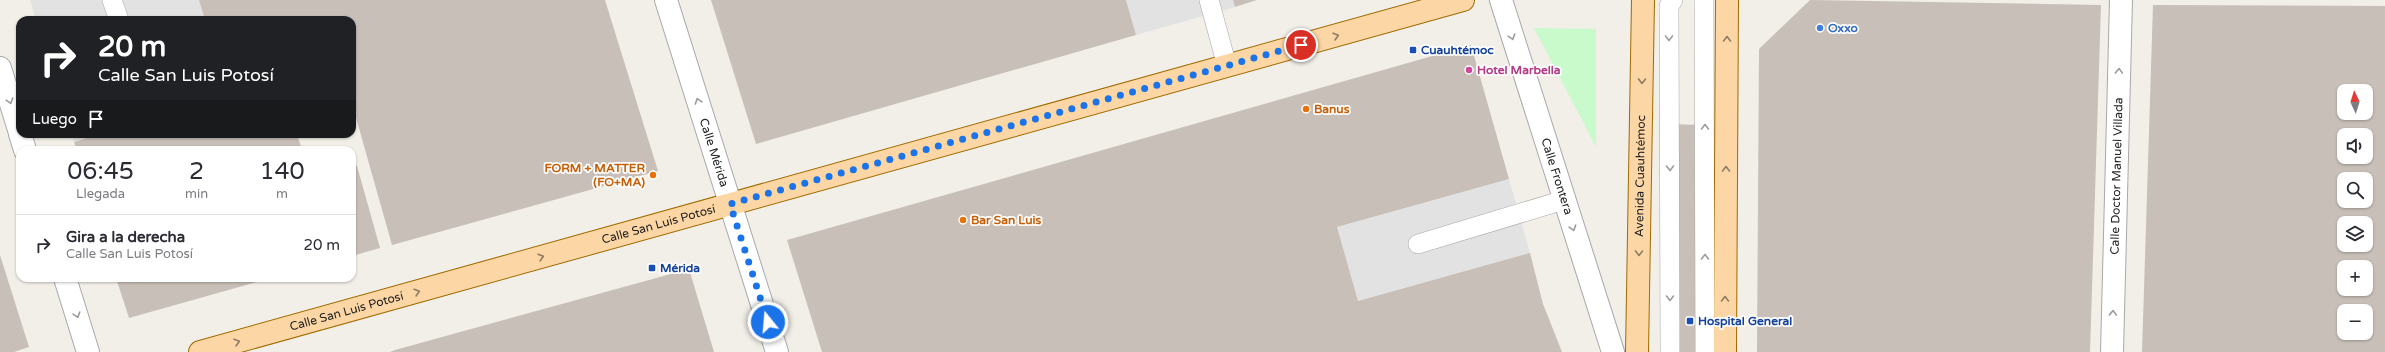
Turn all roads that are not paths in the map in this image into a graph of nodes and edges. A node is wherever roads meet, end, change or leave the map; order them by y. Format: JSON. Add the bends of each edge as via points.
{"nodes":[{"id":1,"x":112,"y":0,"type":"edge"},
{"id":2,"x":666,"y":0,"type":"edge"},
{"id":3,"x":1209,"y":0,"type":"edge"},
{"id":4,"x":1463,"y":0,"type":"edge"},
{"id":5,"x":1501,"y":0,"type":"edge"},
{"id":6,"x":1643,"y":0,"type":"edge"},
{"id":7,"x":1673,"y":0,"type":"edge"},
{"id":8,"x":1704,"y":0,"type":"edge"},
{"id":9,"x":1727,"y":0,"type":"edge"},
{"id":10,"x":2121,"y":0,"type":"edge"},
{"id":11,"x":117,"y":16,"type":"edge"},
{"id":12,"x":1227,"y":66,"type":"junction"},
{"id":13,"x":0,"y":68,"type":"edge"},
{"id":14,"x":16,"y":120,"type":"edge"},
{"id":15,"x":1564,"y":200,"type":"junction"},
{"id":16,"x":730,"y":204,"type":"junction"},
{"id":17,"x":1418,"y":244,"type":"dead end"},
{"id":18,"x":66,"y":282,"type":"edge"},
{"id":19,"x":88,"y":352,"type":"edge"},
{"id":20,"x":200,"y":352,"type":"edge"},
{"id":21,"x":777,"y":352,"type":"edge"},
{"id":22,"x":1613,"y":352,"type":"edge"},
{"id":23,"x":1637,"y":352,"type":"edge"},
{"id":24,"x":1670,"y":352,"type":"edge"},
{"id":25,"x":1705,"y":352,"type":"edge"},
{"id":26,"x":1725,"y":352,"type":"edge"},
{"id":27,"x":2112,"y":352,"type":"edge"}],
"edges":[{"from":1,"to":11,"type":"lane"},
{"from":16,"to":2,"type":"street","name":"Calle Mérida","one_way":true},
{"from":3,"to":12,"type":"lane"},
{"from":12,"to":4,"type":"main road","name":"Calle San Luis Potosí","one_way":true},
{"from":5,"to":15,"type":"street","name":"Calle Frontera","one_way":true},
{"from":6,"to":23,"type":"main road","name":"Avenida Cuauhtémoc","one_way":true},
{"from":7,"to":24,"type":"lane","one_way":true,"via":[[1670,6]]},
{"from":25,"to":8,"type":"lane","one_way":true},
{"from":26,"to":9,"type":"main road","one_way":true},
{"from":27,"to":10,"type":"street","name":"Calle Doctor Manuel Villada","one_way":true},
{"from":12,"to":16,"type":"main road","name":"Calle San Luis Potosí"},
{"from":13,"to":14,"type":"street","one_way":true},
{"from":15,"to":17,"type":"lane"},
{"from":15,"to":22,"type":"street","name":"Calle Frontera","one_way":true},
{"from":20,"to":16,"type":"main road","name":"Calle San Luis Potosí","one_way":true},
{"from":16,"to":21,"type":"street","name":"Calle Mérida"},
{"from":18,"to":19,"type":"street","one_way":true}]}
